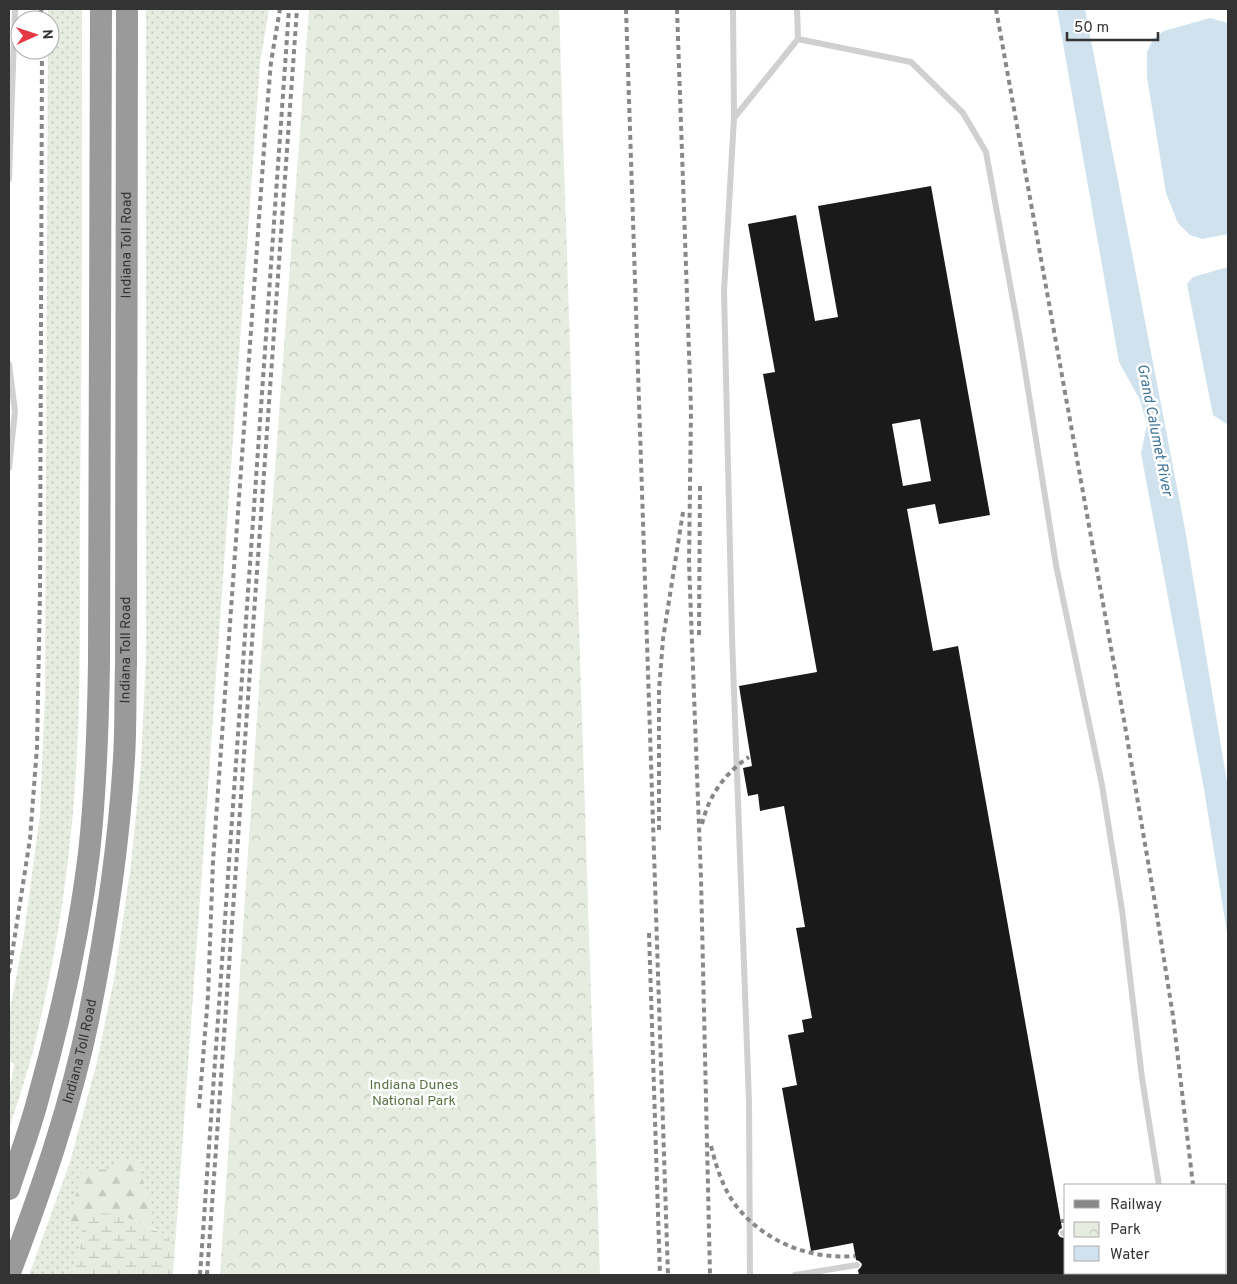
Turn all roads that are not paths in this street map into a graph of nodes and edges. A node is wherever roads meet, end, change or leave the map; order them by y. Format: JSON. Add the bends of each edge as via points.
{"nodes":[{"id":1,"x":15,"y":9,"type":"edge"},
{"id":2,"x":101,"y":9,"type":"edge"},
{"id":3,"x":128,"y":9,"type":"edge"},
{"id":4,"x":733,"y":9,"type":"edge"},
{"id":5,"x":797,"y":9,"type":"edge"},
{"id":6,"x":798,"y":39,"type":"junction"},
{"id":7,"x":10,"y":115,"type":"edge"},
{"id":8,"x":734,"y":118,"type":"junction"},
{"id":9,"x":9,"y":179,"type":"edge"},
{"id":10,"x":9,"y":364,"type":"edge"},
{"id":11,"x":11,"y":403,"type":"edge"},
{"id":12,"x":9,"y":455,"type":"edge"},
{"id":13,"x":9,"y":468,"type":"edge"},
{"id":14,"x":113,"y":613,"type":"junction"},
{"id":15,"x":1159,"y":1184,"type":"edge"},
{"id":16,"x":9,"y":1189,"type":"edge"},
{"id":17,"x":857,"y":1265,"type":"dead end"},
{"id":18,"x":9,"y":1275,"type":"edge"},
{"id":19,"x":750,"y":1275,"type":"edge"},
{"id":20,"x":795,"y":1275,"type":"edge"}],
"edges":[{"from":1,"to":7,"type":"lane"},
{"from":2,"to":14,"type":"highway","name":"Indiana Toll Road"},
{"from":3,"to":14,"type":"highway","name":"Indiana Toll Road"},
{"from":4,"to":8,"type":"lane"},
{"from":5,"to":6,"type":"lane"},
{"from":6,"to":8,"type":"lane"},
{"from":6,"to":15,"type":"lane","via":[[911,62],[964,114],[986,152],[1056,565],[1102,785]]},
{"from":7,"to":9,"type":"lane"},
{"from":8,"to":19,"type":"lane","via":[[724,291],[732,637],[749,1102]]},
{"from":10,"to":11,"type":"lane"},
{"from":11,"to":12,"type":"lane","via":[[15,411]]},
{"from":12,"to":13,"type":"lane"},
{"from":14,"to":16,"type":"highway","name":"Indiana Toll Road","via":[[88,854],[76,936],[39,1097]]},
{"from":14,"to":18,"type":"highway","name":"Indiana Toll Road","via":[[124,759],[103,938],[89,1017],[68,1100],[36,1204]]},
{"from":17,"to":20,"type":"lane"}]}
